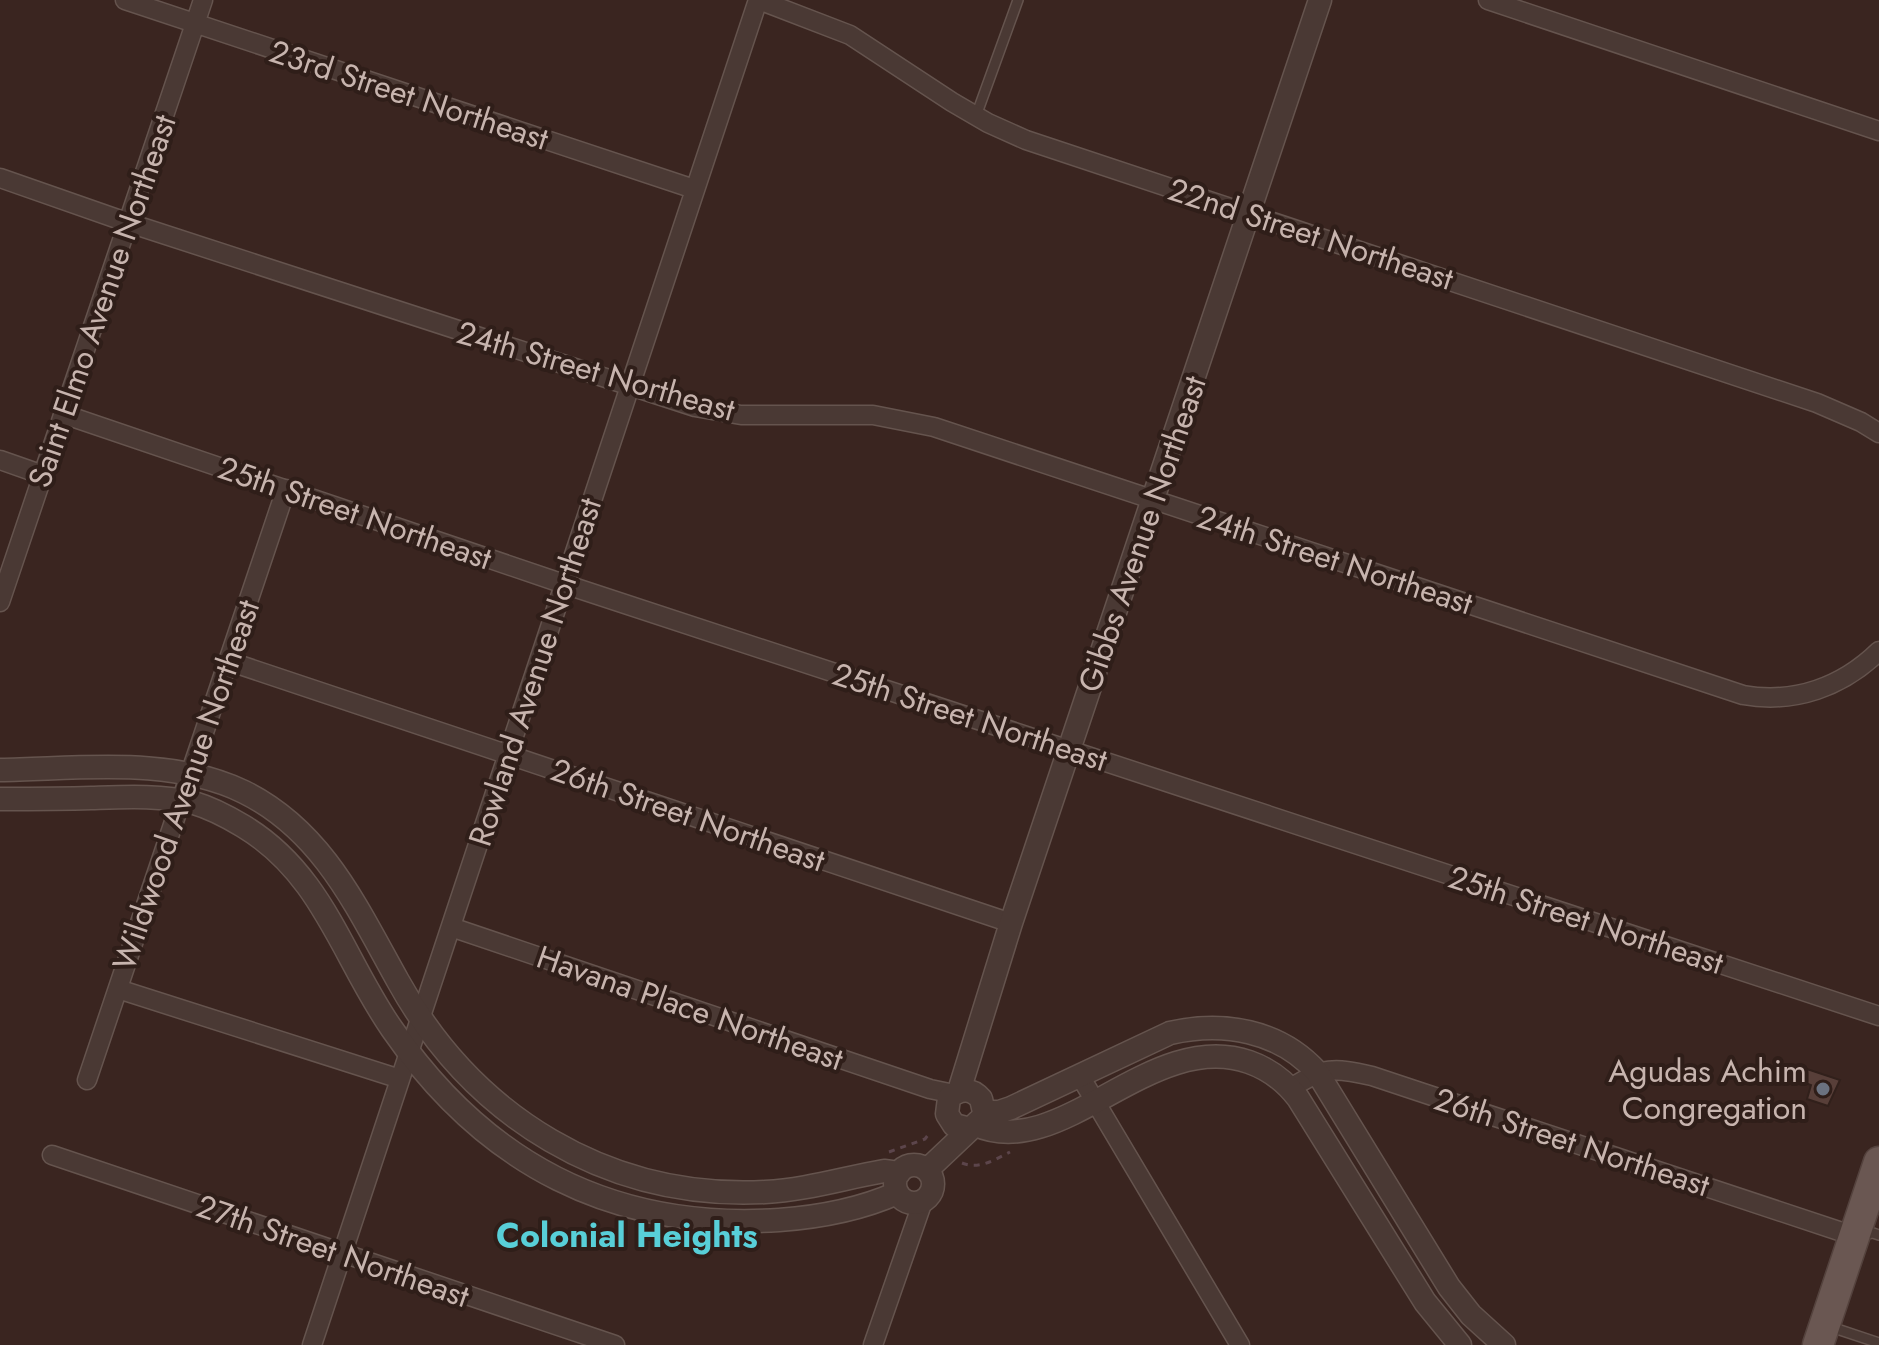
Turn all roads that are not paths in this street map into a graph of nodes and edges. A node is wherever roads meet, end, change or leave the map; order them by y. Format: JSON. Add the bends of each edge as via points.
{"nodes":[{"id":1,"x":125,"y":0,"type":"edge"},
{"id":2,"x":203,"y":0,"type":"edge"},
{"id":3,"x":759,"y":0,"type":"edge"},
{"id":4,"x":1018,"y":0,"type":"edge"},
{"id":5,"x":1320,"y":0,"type":"edge"},
{"id":6,"x":1488,"y":0,"type":"edge"},
{"id":7,"x":195,"y":24,"type":"junction"},
{"id":8,"x":976,"y":116,"type":"junction"},
{"id":9,"x":1879,"y":131,"type":"edge"},
{"id":10,"x":0,"y":178,"type":"edge"},
{"id":11,"x":694,"y":189,"type":"junction"},
{"id":12,"x":1249,"y":213,"type":"junction"},
{"id":13,"x":129,"y":223,"type":"junction"},
{"id":14,"x":628,"y":387,"type":"junction"},
{"id":15,"x":63,"y":414,"type":"junction"},
{"id":16,"x":1879,"y":433,"type":"edge"},
{"id":17,"x":0,"y":460,"type":"edge"},
{"id":18,"x":43,"y":475,"type":"junction"},
{"id":19,"x":286,"y":489,"type":"junction"},
{"id":20,"x":1153,"y":500,"type":"junction"},
{"id":21,"x":564,"y":584,"type":"junction"},
{"id":22,"x":0,"y":602,"type":"edge"},
{"id":23,"x":1879,"y":651,"type":"edge"},
{"id":24,"x":228,"y":661,"type":"junction"},
{"id":25,"x":1069,"y":750,"type":"junction"},
{"id":26,"x":508,"y":754,"type":"junction"},
{"id":27,"x":0,"y":770,"type":"edge"},
{"id":28,"x":191,"y":774,"type":"junction"},
{"id":29,"x":0,"y":799,"type":"edge"},
{"id":30,"x":182,"y":801,"type":"junction"},
{"id":31,"x":1011,"y":923,"type":"junction"},
{"id":32,"x":451,"y":927,"type":"junction"},
{"id":33,"x":118,"y":989,"type":"junction"},
{"id":34,"x":1879,"y":1016,"type":"edge"},
{"id":35,"x":420,"y":1019,"type":"junction"},
{"id":36,"x":409,"y":1052,"type":"junction"},
{"id":37,"x":1317,"y":1072,"type":"junction"},
{"id":38,"x":1080,"y":1076,"type":"junction"},
{"id":39,"x":400,"y":1079,"type":"junction"},
{"id":40,"x":87,"y":1080,"type":"dead end"},
{"id":41,"x":1291,"y":1088,"type":"junction"},
{"id":42,"x":952,"y":1094,"type":"junction"},
{"id":43,"x":1095,"y":1101,"type":"junction"},
{"id":44,"x":973,"y":1123,"type":"junction"},
{"id":45,"x":52,"y":1155,"type":"dead end"},
{"id":46,"x":1879,"y":1162,"type":"edge"},
{"id":47,"x":643,"y":1179,"type":"junction"},
{"id":48,"x":912,"y":1184,"type":"junction"},
{"id":49,"x":636,"y":1207,"type":"junction"},
{"id":50,"x":1867,"y":1236,"type":"edge"},
{"id":51,"x":343,"y":1254,"type":"junction"},
{"id":52,"x":1449,"y":1287,"type":"junction"},
{"id":53,"x":1425,"y":1302,"type":"junction"},
{"id":54,"x":1822,"y":1335,"type":"edge"},
{"id":55,"x":1878,"y":1340,"type":"edge"},
{"id":56,"x":312,"y":1345,"type":"edge"},
{"id":57,"x":615,"y":1345,"type":"edge"},
{"id":58,"x":873,"y":1345,"type":"edge"},
{"id":59,"x":1240,"y":1345,"type":"edge"},
{"id":60,"x":1460,"y":1345,"type":"edge"},
{"id":61,"x":1504,"y":1345,"type":"edge"}],
"edges":[{"from":1,"to":7,"type":"street","name":"23rd Street Northeast"},
{"from":2,"to":7,"type":"street","name":"Saint Elmo Avenue Northeast"},
{"from":3,"to":8,"type":"street","name":"22nd Street Northeast","via":[[850,35]]},
{"from":3,"to":11,"type":"street","name":"Rowland Avenue Northeast"},
{"from":4,"to":8,"type":"lane"},
{"from":5,"to":12,"type":"street","name":"Gibbs Avenue Northeast"},
{"from":6,"to":9,"type":"street"},
{"from":7,"to":11,"type":"street","name":"23rd Street Northeast"},
{"from":7,"to":13,"type":"street","name":"Saint Elmo Avenue Northeast"},
{"from":8,"to":12,"type":"street","name":"22nd Street Northeast","via":[[1026,140]]},
{"from":10,"to":13,"type":"street","name":"24th Street Northeast"},
{"from":11,"to":14,"type":"street","name":"Rowland Avenue Northeast"},
{"from":12,"to":16,"type":"street","name":"22nd Street Northeast","via":[[1817,403]]},
{"from":12,"to":20,"type":"street","name":"Gibbs Avenue Northeast"},
{"from":13,"to":14,"type":"street","name":"24th Street Northeast"},
{"from":13,"to":15,"type":"street","name":"Saint Elmo Avenue Northeast"},
{"from":14,"to":20,"type":"street","name":"24th Street Northeast","via":[[741,415],[900,419]]},
{"from":14,"to":21,"type":"street","name":"Rowland Avenue Northeast"},
{"from":15,"to":18,"type":"street","name":"Saint Elmo Avenue Northeast"},
{"from":15,"to":19,"type":"street","name":"25th Street Northeast"},
{"from":17,"to":18,"type":"street"},
{"from":18,"to":22,"type":"street","name":"Saint Elmo Avenue Northeast"},
{"from":19,"to":21,"type":"street","name":"25th Street Northeast"},
{"from":19,"to":24,"type":"street","name":"Wildwood Avenue Northeast"},
{"from":20,"to":23,"type":"street","name":"24th Street Northeast","via":[[1743,695],[1780,698],[1812,692],[1856,672]]},
{"from":20,"to":25,"type":"street","name":"Gibbs Avenue Northeast"},
{"from":21,"to":25,"type":"street","name":"25th Street Northeast"},
{"from":21,"to":26,"type":"street","name":"Rowland Avenue Northeast"},
{"from":24,"to":26,"type":"street","name":"26th Street Northeast"},
{"from":24,"to":28,"type":"street","name":"Wildwood Avenue Northeast"},
{"from":25,"to":31,"type":"street","name":"Gibbs Avenue Northeast"},
{"from":25,"to":34,"type":"street","name":"25th Street Northeast"},
{"from":26,"to":31,"type":"street","name":"26th Street Northeast"},
{"from":26,"to":32,"type":"street","name":"Rowland Avenue Northeast"},
{"from":27,"to":28,"type":"street","via":[[126,768]]},
{"from":28,"to":30,"type":"street","name":"Wildwood Avenue Northeast"},
{"from":28,"to":35,"type":"street","via":[[259,800],[313,843],[342,881]]},
{"from":29,"to":30,"type":"street"},
{"from":30,"to":33,"type":"street","name":"Wildwood Avenue Northeast"},
{"from":30,"to":36,"type":"street","via":[[241,825],[303,877]]},
{"from":31,"to":42,"type":"street","name":"Gibbs Avenue Northeast","via":[[966,1068]]},
{"from":32,"to":35,"type":"street","name":"Rowland Avenue Northeast"},
{"from":32,"to":42,"type":"street","name":"Havana Place Northeast"},
{"from":33,"to":39,"type":"street"},
{"from":33,"to":40,"type":"street","name":"Wildwood Avenue Northeast"},
{"from":35,"to":36,"type":"street","name":"Rowland Avenue Northeast"},
{"from":35,"to":47,"type":"street","via":[[459,1069],[508,1112],[558,1145]]},
{"from":36,"to":39,"type":"street","name":"Rowland Avenue Northeast"},
{"from":36,"to":49,"type":"street","via":[[456,1108],[494,1139],[558,1179]]},
{"from":37,"to":38,"type":"street","via":[[1278,1042],[1211,1027],[1170,1033]]},
{"from":37,"to":41,"type":"street"},
{"from":37,"to":50,"type":"street","name":"26th Street Northeast","via":[[1372,1076]]},
{"from":37,"to":52,"type":"street"},
{"from":38,"to":43,"type":"street"},
{"from":38,"to":44,"type":"street"},
{"from":39,"to":51,"type":"street","name":"Rowland Avenue Northeast"},
{"from":41,"to":43,"type":"street","via":[[1255,1065],[1203,1056],[1168,1066]]},
{"from":41,"to":53,"type":"street"},
{"from":42,"to":44,"type":"street","via":[[949,1119]]},
{"from":42,"to":44,"type":"street","via":[[981,1099]]},
{"from":43,"to":44,"type":"street","via":[[1022,1132],[991,1131]]},
{"from":43,"to":59,"type":"street"},
{"from":44,"to":48,"type":"street"},
{"from":45,"to":51,"type":"street","name":"27th Street Northeast"},
{"from":46,"to":50,"type":"main road"},
{"from":47,"to":48,"type":"street","via":[[698,1189],[764,1192],[884,1171]]},
{"from":47,"to":49,"type":"street"},
{"from":48,"to":49,"type":"street","via":[[846,1210],[803,1218],[707,1221]]},
{"from":48,"to":58,"type":"street","via":[[912,1227]]},
{"from":50,"to":54,"type":"main road"},
{"from":51,"to":56,"type":"street","name":"Rowland Avenue Northeast"},
{"from":51,"to":57,"type":"street","name":"27th Street Northeast"},
{"from":52,"to":53,"type":"street"},
{"from":52,"to":61,"type":"street"},
{"from":53,"to":60,"type":"street"},
{"from":54,"to":55,"type":"lane"}]}
